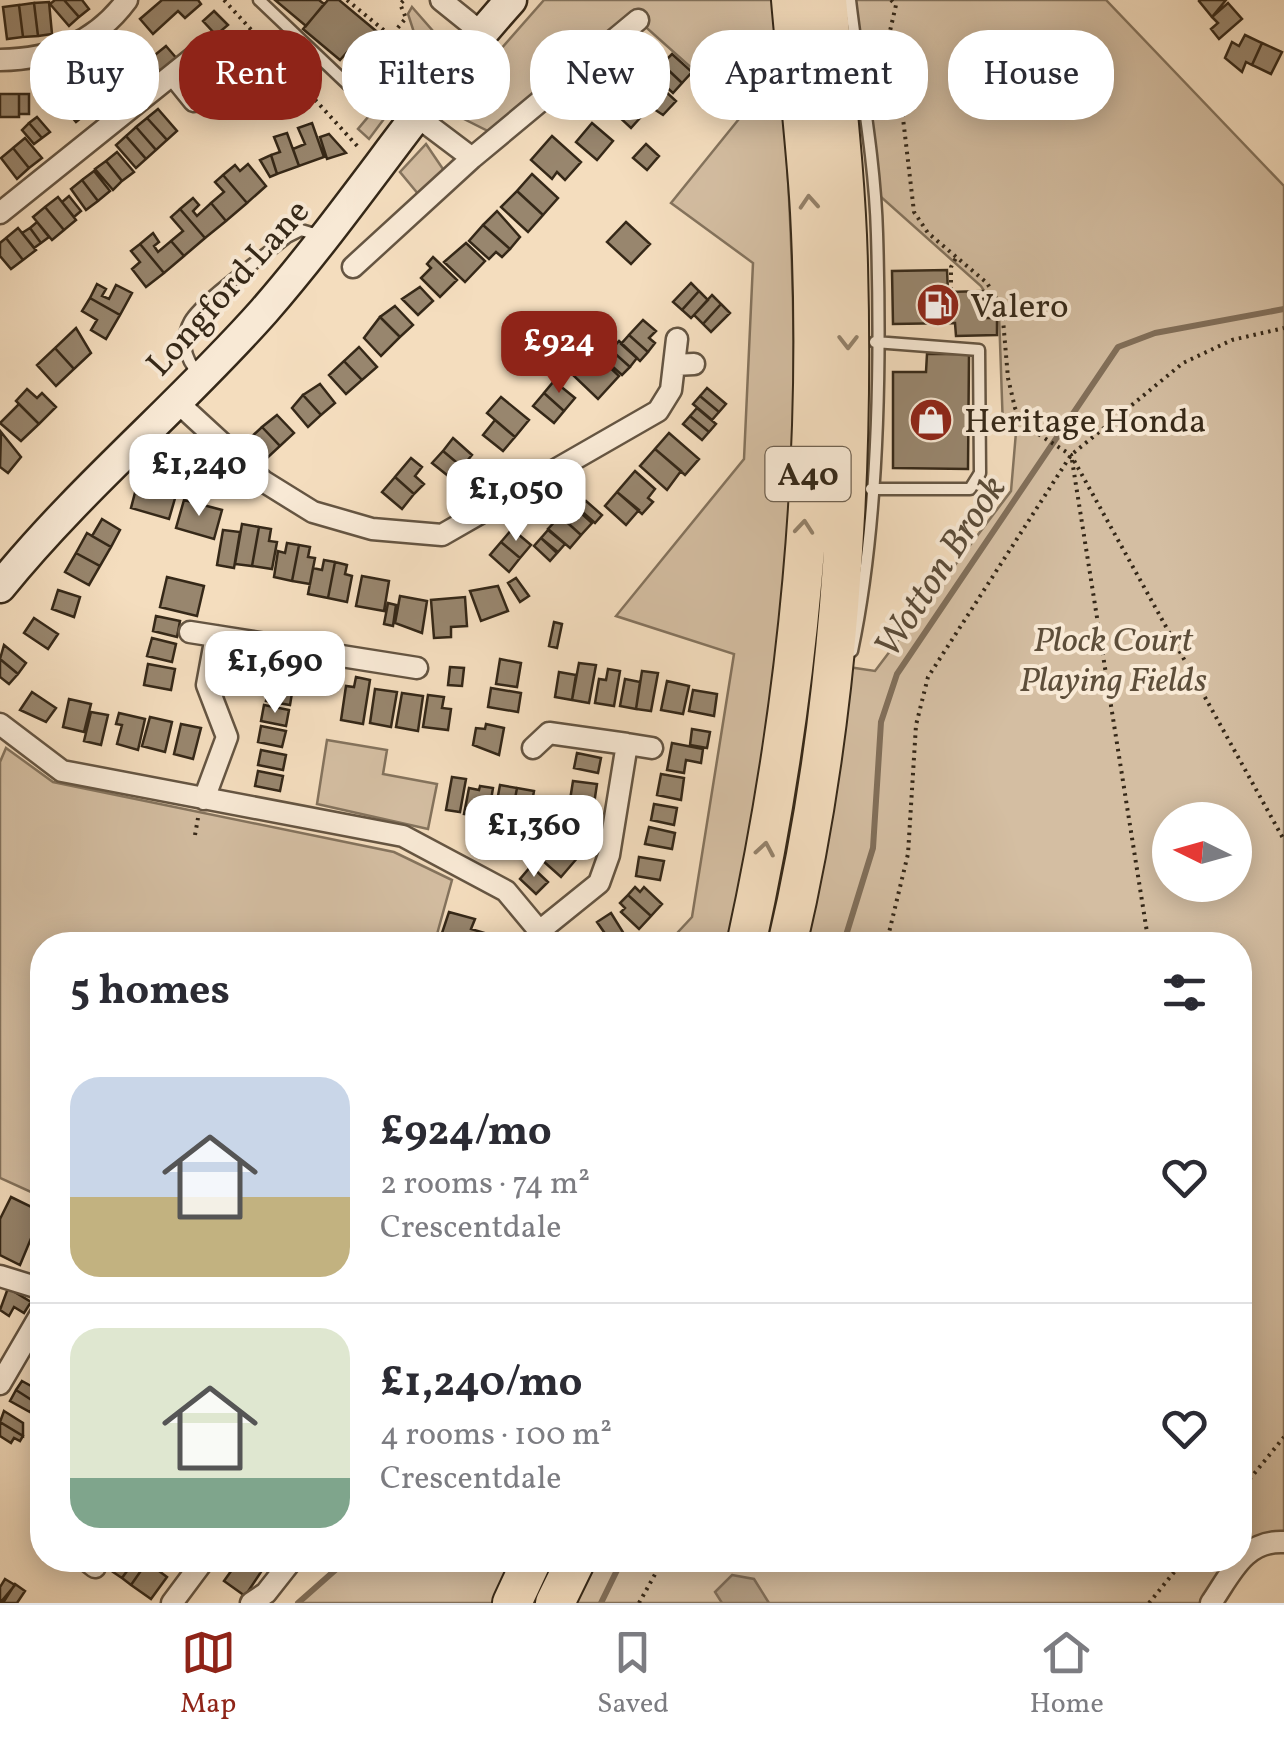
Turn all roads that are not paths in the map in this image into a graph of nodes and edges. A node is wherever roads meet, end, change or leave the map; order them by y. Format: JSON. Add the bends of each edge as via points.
{"nodes":[{"id":1,"x":127,"y":0,"type":"edge"},
{"id":2,"x":259,"y":0,"type":"edge"},
{"id":3,"x":441,"y":0,"type":"edge"},
{"id":4,"x":511,"y":0,"type":"edge"},
{"id":5,"x":791,"y":0,"type":"edge"},
{"id":6,"x":827,"y":0,"type":"edge"},
{"id":7,"x":850,"y":0,"type":"edge"},
{"id":8,"x":638,"y":20,"type":"dead end"},
{"id":9,"x":479,"y":30,"type":"edge"},
{"id":10,"x":484,"y":30,"type":"edge"},
{"id":11,"x":0,"y":60,"type":"edge"},
{"id":12,"x":179,"y":70,"type":"edge"},
{"id":13,"x":173,"y":75,"type":"junction"},
{"id":14,"x":342,"y":79,"type":"edge"},
{"id":15,"x":179,"y":82,"type":"edge"},
{"id":16,"x":412,"y":120,"type":"edge"},
{"id":17,"x":423,"y":120,"type":"edge"},
{"id":18,"x":472,"y":158,"type":"junction"},
{"id":19,"x":394,"y":196,"type":"dead end"},
{"id":20,"x":411,"y":211,"type":"junction"},
{"id":21,"x":0,"y":213,"type":"edge"},
{"id":22,"x":326,"y":237,"type":"junction"},
{"id":23,"x":353,"y":267,"type":"dead end"},
{"id":24,"x":677,"y":339,"type":"dead end"},
{"id":25,"x":876,"y":342,"type":"junction"},
{"id":26,"x":202,"y":378,"type":"junction"},
{"id":27,"x":176,"y":402,"type":"junction"},
{"id":28,"x":871,"y":490,"type":"junction"},
{"id":29,"x":0,"y":587,"type":"edge"},
{"id":30,"x":190,"y":632,"type":"dead end"},
{"id":31,"x":216,"y":636,"type":"junction"},
{"id":32,"x":417,"y":668,"type":"dead end"},
{"id":33,"x":848,"y":668,"type":"dead end"},
{"id":34,"x":845,"y":685,"type":"dead end"},
{"id":35,"x":0,"y":724,"type":"edge"},
{"id":36,"x":627,"y":744,"type":"junction"},
{"id":37,"x":532,"y":748,"type":"dead end"},
{"id":38,"x":652,"y":748,"type":"dead end"},
{"id":39,"x":204,"y":799,"type":"junction"},
{"id":40,"x":796,"y":908,"type":"junction"},
{"id":41,"x":542,"y":932,"type":"edge"},
{"id":42,"x":551,"y":932,"type":"edge"},
{"id":43,"x":748,"y":932,"type":"edge"},
{"id":44,"x":790,"y":932,"type":"edge"},
{"id":45,"x":0,"y":1276,"type":"edge"},
{"id":46,"x":30,"y":1285,"type":"edge"},
{"id":47,"x":30,"y":1333,"type":"edge"},
{"id":48,"x":0,"y":1384,"type":"edge"},
{"id":49,"x":1284,"y":1542,"type":"edge"},
{"id":50,"x":1252,"y":1548,"type":"edge"},
{"id":51,"x":191,"y":1572,"type":"edge"},
{"id":52,"x":283,"y":1572,"type":"edge"},
{"id":53,"x":526,"y":1572,"type":"edge"},
{"id":54,"x":570,"y":1572,"type":"edge"},
{"id":55,"x":1231,"y":1572,"type":"edge"},
{"id":56,"x":172,"y":1603,"type":"edge"},
{"id":57,"x":252,"y":1603,"type":"edge"},
{"id":58,"x":512,"y":1603,"type":"edge"},
{"id":59,"x":555,"y":1603,"type":"edge"},
{"id":60,"x":1210,"y":1603,"type":"edge"}],
"edges":[{"from":1,"to":11,"type":"street","via":[[109,24],[62,53]]},
{"from":2,"to":14,"type":"lane"},
{"from":3,"to":9,"type":"street"},
{"from":4,"to":10,"type":"street","name":"Longford Lane"},
{"from":43,"to":5,"type":"highway","number":"A40","one_way":true,"via":[[786,727],[810,454],[810,214]]},
{"from":6,"to":40,"type":"highway","number":"A40","one_way":true,"via":[[848,263],[848,436],[820,758]]},
{"from":7,"to":25,"type":"lane","via":[[877,232]]},
{"from":8,"to":18,"type":"street","via":[[602,37]]},
{"from":12,"to":13,"type":"street"},
{"from":13,"to":15,"type":"street"},
{"from":13,"to":21,"type":"street"},
{"from":16,"to":22,"type":"street","name":"Longford Lane"},
{"from":17,"to":18,"type":"street"},
{"from":18,"to":20,"type":"street"},
{"from":19,"to":20,"type":"street"},
{"from":20,"to":23,"type":"street"},
{"from":22,"to":26,"type":"street","name":"Longford Lane"},
{"from":22,"to":26,"type":"lane","via":[[301,230],[288,237],[191,320],[184,341]]},
{"from":24,"to":27,"type":"street","via":[[684,364],[658,411],[442,536],[372,529],[312,512],[264,481]]},
{"from":25,"to":28,"type":"lane"},
{"from":25,"to":28,"type":"lane","via":[[979,350],[980,473],[970,489]]},
{"from":26,"to":27,"type":"street","name":"Longford Lane"},
{"from":27,"to":29,"type":"street","name":"Longford Lane","via":[[96,478]]},
{"from":28,"to":33,"type":"lane","via":[[864,594]]},
{"from":30,"to":31,"type":"street"},
{"from":31,"to":32,"type":"street"},
{"from":31,"to":39,"type":"street","via":[[207,685],[226,738]]},
{"from":34,"to":40,"type":"lane"},
{"from":35,"to":39,"type":"street","via":[[62,771]]},
{"from":36,"to":37,"type":"street","via":[[545,725]]},
{"from":36,"to":38,"type":"street"},
{"from":36,"to":42,"type":"street","via":[[599,883]]},
{"from":39,"to":41,"type":"street","via":[[402,836],[506,891]]},
{"from":40,"to":44,"type":"highway","number":"A40"},
{"from":45,"to":46,"type":"street"},
{"from":47,"to":48,"type":"street"},
{"from":49,"to":50,"type":"street"},
{"from":51,"to":56,"type":"street"},
{"from":52,"to":57,"type":"street"},
{"from":53,"to":58,"type":"highway"},
{"from":54,"to":59,"type":"highway"},
{"from":55,"to":60,"type":"street"}]}
